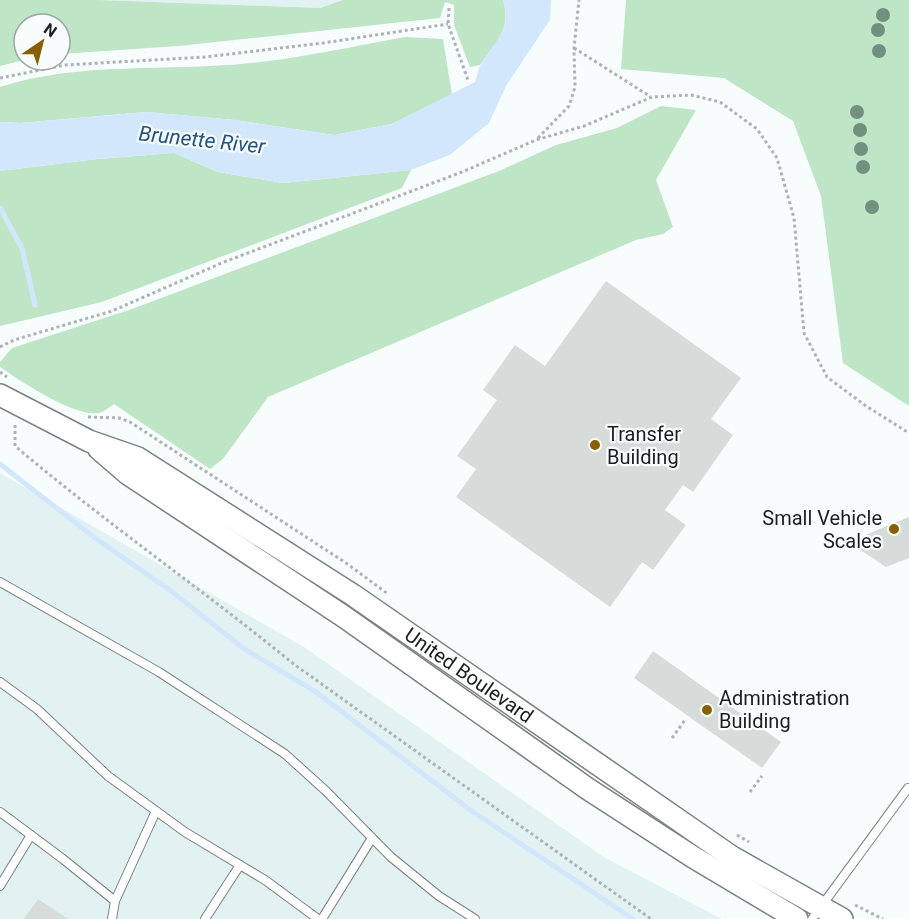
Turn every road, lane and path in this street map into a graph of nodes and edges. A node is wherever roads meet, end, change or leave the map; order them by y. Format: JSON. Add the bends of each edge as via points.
{"nodes":[{"id":1,"x":579,"y":0,"type":"edge"},
{"id":2,"x":449,"y":8,"type":"dead end"},
{"id":3,"x":448,"y":24,"type":"junction"},
{"id":4,"x":574,"y":48,"type":"junction"},
{"id":5,"x":0,"y":78,"type":"edge"},
{"id":6,"x":468,"y":81,"type":"dead end"},
{"id":7,"x":652,"y":97,"type":"junction"},
{"id":8,"x":536,"y":140,"type":"junction"},
{"id":9,"x":0,"y":347,"type":"edge"},
{"id":10,"x":0,"y":372,"type":"edge"},
{"id":11,"x":5,"y":387,"type":"edge"},
{"id":12,"x":25,"y":408,"type":"junction"},
{"id":13,"x":80,"y":415,"type":"dead end"},
{"id":14,"x":130,"y":422,"type":"dead end"},
{"id":15,"x":909,"y":433,"type":"edge"},
{"id":16,"x":89,"y":441,"type":"junction"},
{"id":17,"x":0,"y":582,"type":"edge"},
{"id":18,"x":0,"y":682,"type":"edge"},
{"id":19,"x":685,"y":720,"type":"dead end"},
{"id":20,"x":672,"y":738,"type":"dead end"},
{"id":21,"x":762,"y":776,"type":"dead end"},
{"id":22,"x":908,"y":788,"type":"edge"},
{"id":23,"x":750,"y":792,"type":"dead end"},
{"id":24,"x":156,"y":811,"type":"junction"},
{"id":25,"x":0,"y":812,"type":"edge"},
{"id":26,"x":31,"y":835,"type":"junction"},
{"id":27,"x":372,"y":838,"type":"junction"},
{"id":28,"x":240,"y":865,"type":"junction"},
{"id":29,"x":0,"y":886,"type":"edge"},
{"id":30,"x":115,"y":901,"type":"junction"},
{"id":31,"x":866,"y":911,"type":"dead end"},
{"id":32,"x":817,"y":913,"type":"edge"},
{"id":33,"x":112,"y":919,"type":"edge"},
{"id":34,"x":205,"y":919,"type":"edge"},
{"id":35,"x":320,"y":919,"type":"edge"},
{"id":36,"x":475,"y":919,"type":"edge"},
{"id":37,"x":651,"y":919,"type":"edge"},
{"id":38,"x":797,"y":919,"type":"edge"},
{"id":39,"x":842,"y":919,"type":"edge"},
{"id":40,"x":883,"y":919,"type":"edge"}],
"edges":[{"from":1,"to":4,"type":"path"},
{"from":2,"to":3,"type":"path"},
{"from":3,"to":5,"type":"path","via":[[323,44],[65,65]]},
{"from":3,"to":6,"type":"path"},
{"from":4,"to":7,"type":"path"},
{"from":4,"to":8,"type":"path","via":[[575,87],[569,106]]},
{"from":7,"to":8,"type":"path","via":[[584,126]]},
{"from":7,"to":15,"type":"path","via":[[691,95],[720,102],[757,129],[777,158],[794,218],[804,333],[827,378]]},
{"from":8,"to":9,"type":"path","via":[[224,262],[112,311]]},
{"from":10,"to":11,"type":"path"},
{"from":11,"to":12,"type":"street","name":"United Boulevard"},
{"from":12,"to":16,"type":"street","name":"United Boulevard"},
{"from":12,"to":37,"type":"path","via":[[15,425],[15,446],[66,488],[295,665]]},
{"from":13,"to":14,"type":"path"},
{"from":16,"to":32,"type":"street","name":"United Boulevard","via":[[138,458],[353,595]]},
{"from":16,"to":38,"type":"street","name":"United Boulevard","via":[[128,474],[343,616],[588,789]]},
{"from":17,"to":27,"type":"lane","via":[[159,672],[285,754]]},
{"from":18,"to":24,"type":"lane","via":[[37,709],[108,776]]},
{"from":19,"to":20,"type":"path"},
{"from":21,"to":23,"type":"path"},
{"from":22,"to":32,"type":"lane"},
{"from":24,"to":28,"type":"lane"},
{"from":24,"to":30,"type":"lane"},
{"from":25,"to":26,"type":"lane"},
{"from":26,"to":29,"type":"lane"},
{"from":26,"to":30,"type":"lane"},
{"from":27,"to":35,"type":"lane"},
{"from":27,"to":36,"type":"lane","via":[[431,889]]},
{"from":28,"to":34,"type":"lane"},
{"from":28,"to":35,"type":"lane"},
{"from":30,"to":33,"type":"lane"},
{"from":31,"to":40,"type":"path"},
{"from":32,"to":39,"type":"street","name":"United Boulevard"}]}
